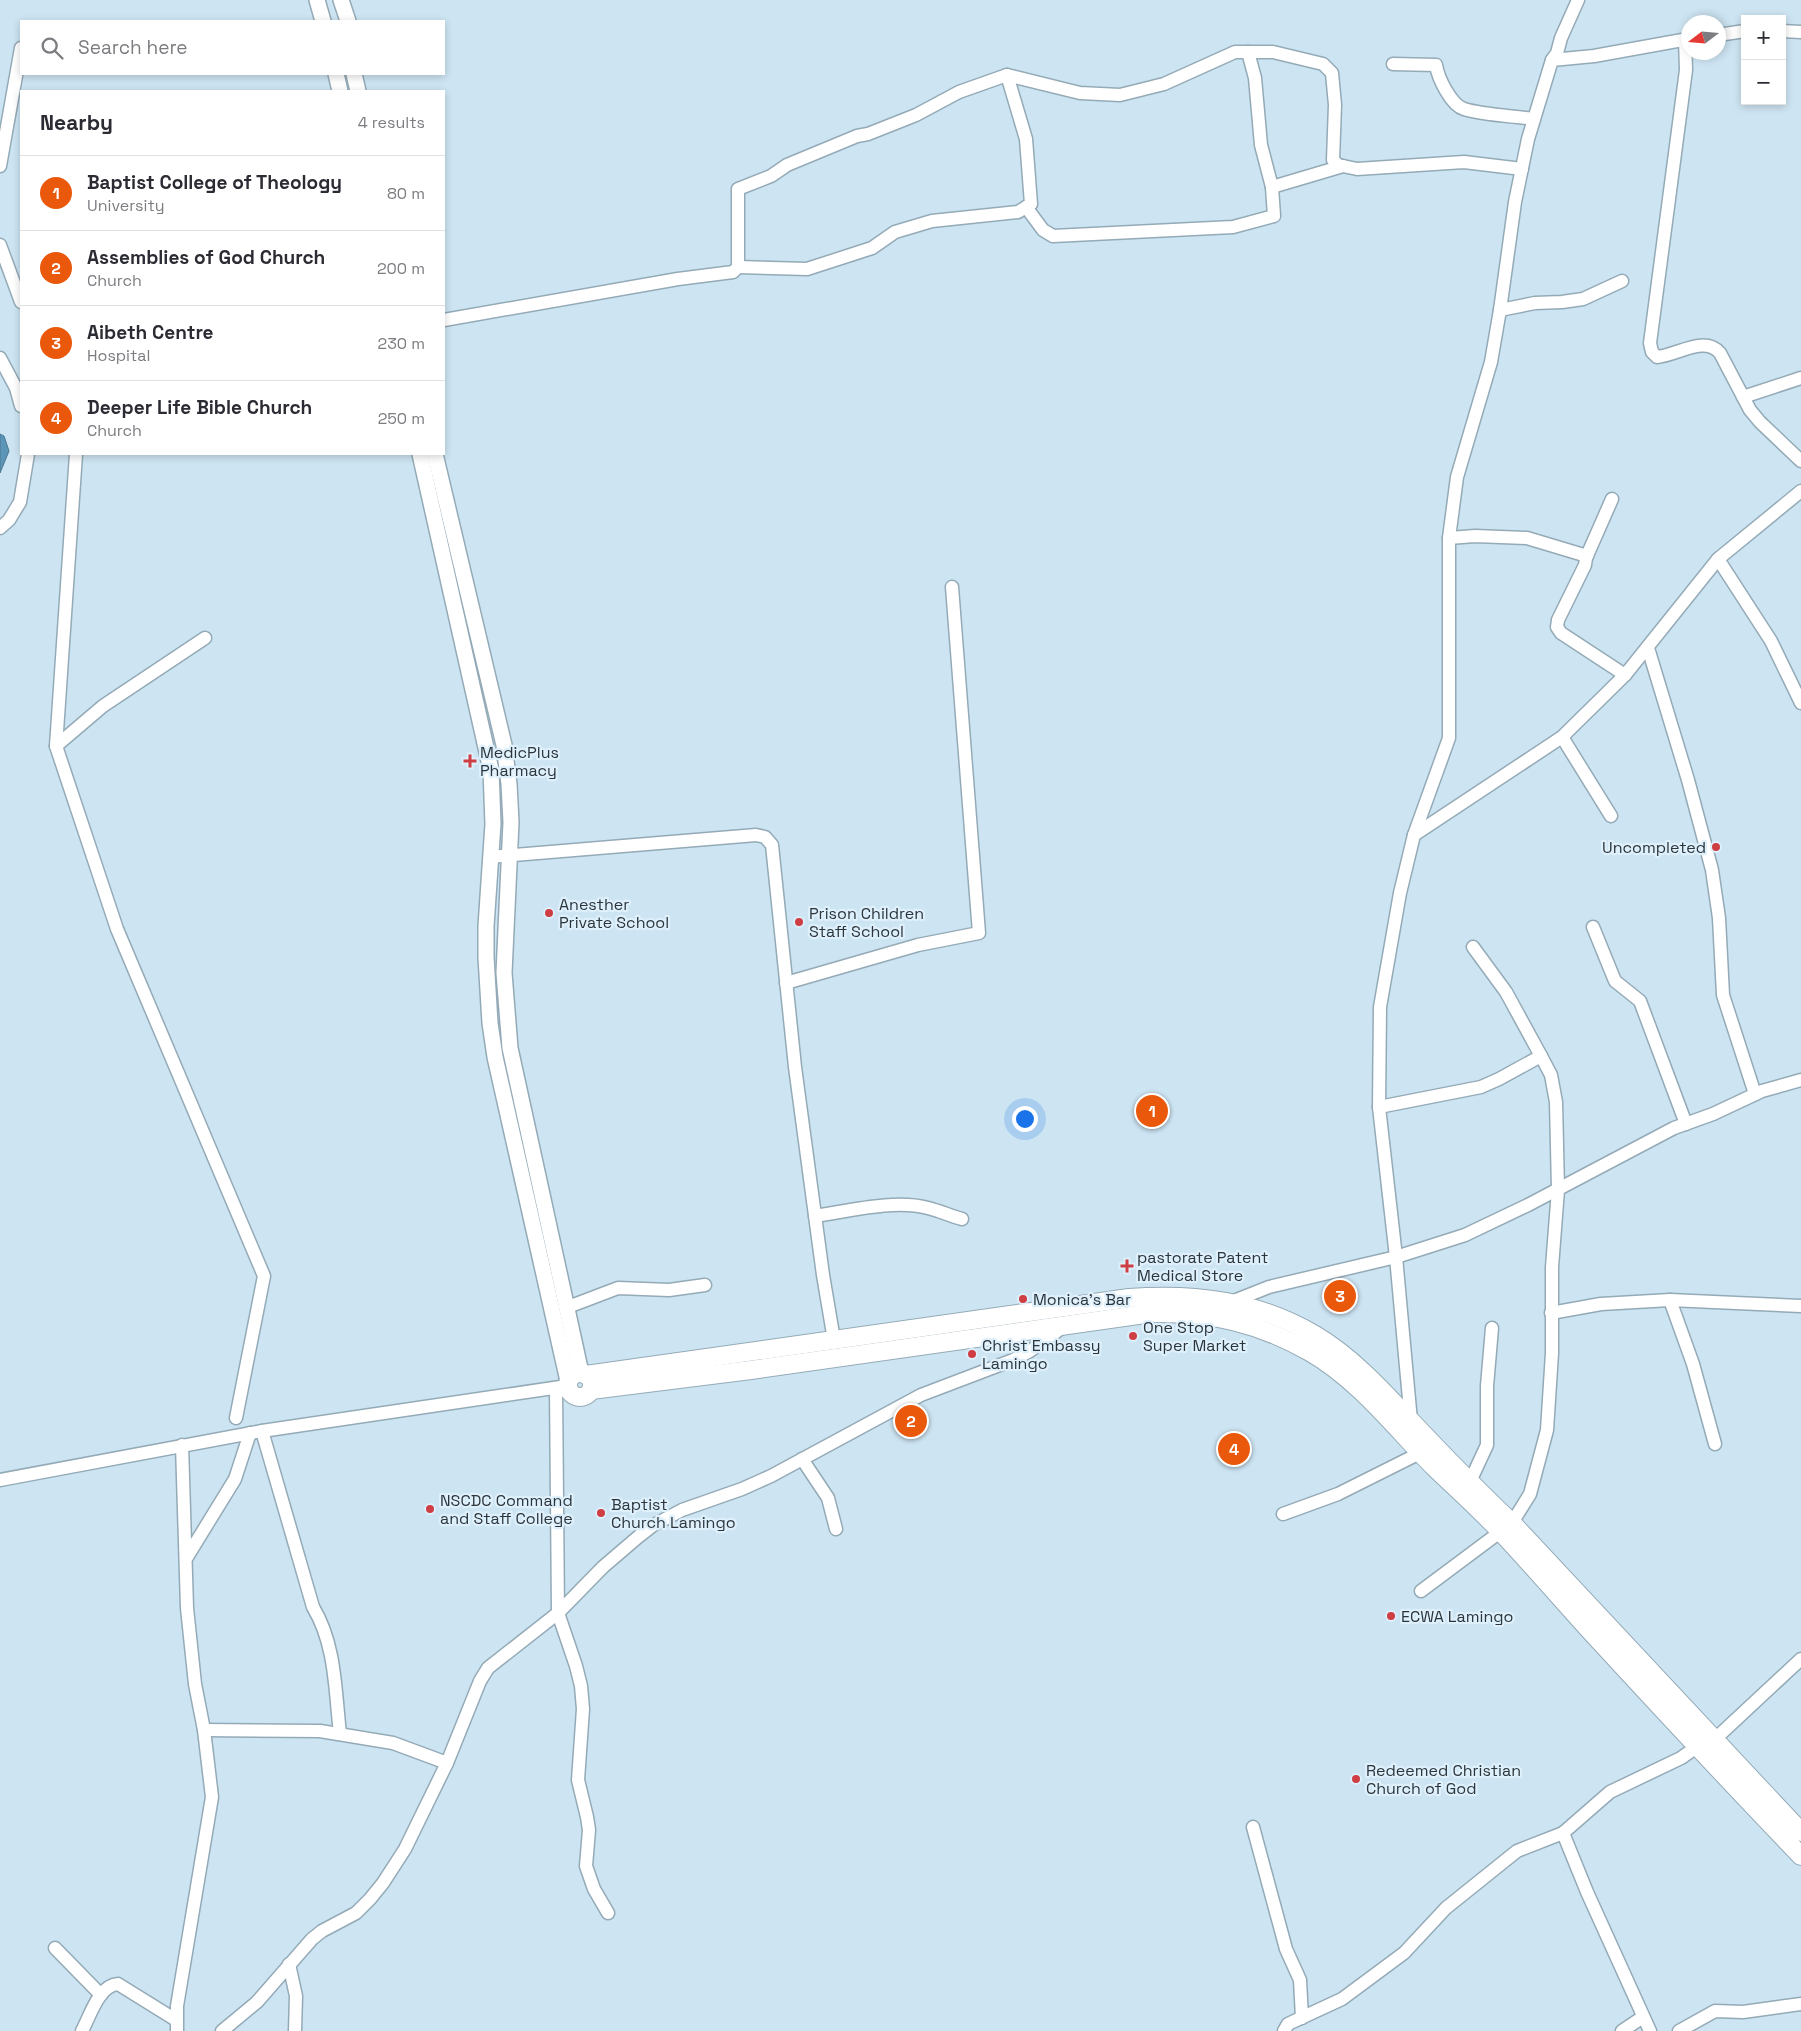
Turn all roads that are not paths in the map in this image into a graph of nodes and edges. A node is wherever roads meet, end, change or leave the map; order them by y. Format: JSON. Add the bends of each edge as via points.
{"nodes":[{"id":1,"x":317,"y":0,"type":"edge"},
{"id":2,"x":341,"y":0,"type":"edge"},
{"id":3,"x":1578,"y":0,"type":"edge"},
{"id":4,"x":323,"y":20,"type":"edge"},
{"id":5,"x":348,"y":20,"type":"edge"},
{"id":6,"x":1786,"y":31,"type":"edge"},
{"id":7,"x":1741,"y":32,"type":"edge"},
{"id":8,"x":1801,"y":32,"type":"edge"},
{"id":9,"x":1726,"y":34,"type":"edge"},
{"id":10,"x":1681,"y":40,"type":"edge"},
{"id":11,"x":1248,"y":52,"type":"junction"},
{"id":12,"x":20,"y":54,"type":"edge"},
{"id":13,"x":1552,"y":60,"type":"junction"},
{"id":14,"x":1686,"y":60,"type":"edge"},
{"id":15,"x":1392,"y":64,"type":"dead end"},
{"id":16,"x":336,"y":75,"type":"edge"},
{"id":17,"x":354,"y":75,"type":"edge"},
{"id":18,"x":1007,"y":76,"type":"junction"},
{"id":19,"x":340,"y":90,"type":"edge"},
{"id":20,"x":358,"y":90,"type":"edge"},
{"id":21,"x":1534,"y":119,"type":"junction"},
{"id":22,"x":0,"y":166,"type":"edge"},
{"id":23,"x":1343,"y":166,"type":"junction"},
{"id":24,"x":1522,"y":169,"type":"junction"},
{"id":25,"x":1272,"y":187,"type":"junction"},
{"id":26,"x":1026,"y":207,"type":"junction"},
{"id":27,"x":0,"y":245,"type":"edge"},
{"id":28,"x":738,"y":267,"type":"junction"},
{"id":29,"x":1622,"y":281,"type":"dead end"},
{"id":30,"x":20,"y":299,"type":"edge"},
{"id":31,"x":1500,"y":310,"type":"junction"},
{"id":32,"x":445,"y":320,"type":"edge"},
{"id":33,"x":0,"y":358,"type":"edge"},
{"id":34,"x":1801,"y":378,"type":"edge"},
{"id":35,"x":1743,"y":397,"type":"junction"},
{"id":36,"x":20,"y":402,"type":"edge"},
{"id":37,"x":28,"y":455,"type":"edge"},
{"id":38,"x":76,"y":455,"type":"edge"},
{"id":39,"x":420,"y":455,"type":"edge"},
{"id":40,"x":435,"y":455,"type":"edge"},
{"id":41,"x":1801,"y":461,"type":"edge"},
{"id":42,"x":1801,"y":491,"type":"edge"},
{"id":43,"x":1612,"y":499,"type":"dead end"},
{"id":44,"x":0,"y":528,"type":"edge"},
{"id":45,"x":1448,"y":538,"type":"junction"},
{"id":46,"x":1587,"y":556,"type":"junction"},
{"id":47,"x":1718,"y":559,"type":"junction"},
{"id":48,"x":952,"y":587,"type":"dead end"},
{"id":49,"x":205,"y":638,"type":"dead end"},
{"id":50,"x":1648,"y":648,"type":"junction"},
{"id":51,"x":1624,"y":676,"type":"junction"},
{"id":52,"x":1801,"y":703,"type":"edge"},
{"id":53,"x":1562,"y":737,"type":"junction"},
{"id":54,"x":56,"y":746,"type":"junction"},
{"id":55,"x":1611,"y":816,"type":"dead end"},
{"id":56,"x":1414,"y":835,"type":"junction"},
{"id":57,"x":508,"y":855,"type":"junction"},
{"id":58,"x":490,"y":857,"type":"junction"},
{"id":59,"x":1593,"y":928,"type":"dead end"},
{"id":60,"x":1473,"y":947,"type":"dead end"},
{"id":61,"x":786,"y":983,"type":"junction"},
{"id":62,"x":1541,"y":1056,"type":"junction"},
{"id":63,"x":1801,"y":1080,"type":"edge"},
{"id":64,"x":1755,"y":1094,"type":"junction"},
{"id":65,"x":1379,"y":1108,"type":"junction"},
{"id":66,"x":1686,"y":1124,"type":"junction"},
{"id":67,"x":1558,"y":1190,"type":"junction"},
{"id":68,"x":815,"y":1216,"type":"junction"},
{"id":69,"x":962,"y":1219,"type":"dead end"},
{"id":70,"x":1396,"y":1257,"type":"junction"},
{"id":71,"x":705,"y":1285,"type":"dead end"},
{"id":72,"x":1670,"y":1300,"type":"junction"},
{"id":73,"x":1231,"y":1302,"type":"junction"},
{"id":74,"x":1801,"y":1306,"type":"edge"},
{"id":75,"x":568,"y":1307,"type":"junction"},
{"id":76,"x":1551,"y":1313,"type":"junction"},
{"id":77,"x":1066,"y":1326,"type":"junction"},
{"id":78,"x":1492,"y":1328,"type":"dead end"},
{"id":79,"x":834,"y":1340,"type":"junction"},
{"id":80,"x":575,"y":1382,"type":"junction"},
{"id":81,"x":236,"y":1418,"type":"dead end"},
{"id":82,"x":1411,"y":1421,"type":"junction"},
{"id":83,"x":256,"y":1432,"type":"junction"},
{"id":84,"x":1715,"y":1444,"type":"dead end"},
{"id":85,"x":182,"y":1445,"type":"junction"},
{"id":86,"x":1420,"y":1454,"type":"junction"},
{"id":87,"x":802,"y":1459,"type":"junction"},
{"id":88,"x":0,"y":1480,"type":"edge"},
{"id":89,"x":1466,"y":1489,"type":"junction"},
{"id":90,"x":1283,"y":1514,"type":"dead end"},
{"id":91,"x":1506,"y":1527,"type":"junction"},
{"id":92,"x":836,"y":1529,"type":"dead end"},
{"id":93,"x":186,"y":1557,"type":"junction"},
{"id":94,"x":1421,"y":1591,"type":"dead end"},
{"id":95,"x":558,"y":1613,"type":"junction"},
{"id":96,"x":1801,"y":1659,"type":"edge"},
{"id":97,"x":204,"y":1730,"type":"junction"},
{"id":98,"x":340,"y":1734,"type":"junction"},
{"id":99,"x":1706,"y":1743,"type":"junction"},
{"id":100,"x":447,"y":1763,"type":"junction"},
{"id":101,"x":1253,"y":1827,"type":"dead end"},
{"id":102,"x":1801,"y":1832,"type":"edge"},
{"id":103,"x":1563,"y":1833,"type":"junction"},
{"id":104,"x":1801,"y":1856,"type":"edge"},
{"id":105,"x":608,"y":1913,"type":"dead end"},
{"id":106,"x":55,"y":1948,"type":"dead end"},
{"id":107,"x":289,"y":1964,"type":"junction"},
{"id":108,"x":101,"y":1995,"type":"junction"},
{"id":109,"x":1801,"y":2004,"type":"edge"},
{"id":110,"x":1643,"y":2017,"type":"junction"},
{"id":111,"x":1302,"y":2018,"type":"junction"},
{"id":112,"x":176,"y":2026,"type":"edge"},
{"id":113,"x":82,"y":2031,"type":"edge"},
{"id":114,"x":222,"y":2031,"type":"edge"},
{"id":115,"x":295,"y":2031,"type":"edge"},
{"id":116,"x":1284,"y":2031,"type":"edge"},
{"id":117,"x":1622,"y":2031,"type":"edge"},
{"id":118,"x":1651,"y":2031,"type":"edge"},
{"id":119,"x":1679,"y":2031,"type":"edge"}],
"edges":[{"from":1,"to":4,"type":"street"},
{"from":2,"to":5,"type":"street"},
{"from":3,"to":13,"type":"street"},
{"from":6,"to":8,"type":"street"},
{"from":7,"to":9,"type":"street"},
{"from":10,"to":13,"type":"street"},
{"from":11,"to":18,"type":"street","via":[[1235,52],[1164,84],[1120,95],[1080,93]]},
{"from":11,"to":23,"type":"street","via":[[1273,52],[1324,64],[1332,73],[1334,160]]},
{"from":11,"to":25,"type":"street","via":[[1255,78],[1261,145]]},
{"from":12,"to":22,"type":"street"},
{"from":13,"to":21,"type":"street"},
{"from":14,"to":35,"type":"street","via":[[1650,343],[1657,357],[1703,345],[1714,346]]},
{"from":15,"to":21,"type":"street","via":[[1436,65],[1444,89],[1462,108]]},
{"from":16,"to":19,"type":"street"},
{"from":17,"to":20,"type":"street"},
{"from":18,"to":26,"type":"street","via":[[1026,139],[1032,204]]},
{"from":18,"to":28,"type":"street","via":[[959,92],[916,115],[787,165],[771,176],[738,189]]},
{"from":21,"to":24,"type":"street"},
{"from":23,"to":24,"type":"street","via":[[1357,169],[1464,162]]},
{"from":23,"to":25,"type":"street"},
{"from":24,"to":31,"type":"street"},
{"from":25,"to":26,"type":"street","via":[[1274,216],[1233,227],[1053,236],[1043,230]]},
{"from":26,"to":28,"type":"street","via":[[1018,212],[932,221],[895,232],[872,248],[807,269]]},
{"from":27,"to":30,"type":"street"},
{"from":28,"to":32,"type":"street","via":[[732,272]]},
{"from":29,"to":31,"type":"street","via":[[1583,299]]},
{"from":31,"to":45,"type":"street","via":[[1491,362],[1457,477]]},
{"from":33,"to":36,"type":"street"},
{"from":34,"to":35,"type":"street"},
{"from":35,"to":41,"type":"street","via":[[1760,422]]},
{"from":37,"to":44,"type":"street","via":[[20,502]]},
{"from":38,"to":54,"type":"street"},
{"from":39,"to":58,"type":"street","via":[[486,746],[492,797]]},
{"from":40,"to":57,"type":"street","via":[[504,745],[511,822]]},
{"from":42,"to":47,"type":"street"},
{"from":43,"to":46,"type":"street"},
{"from":45,"to":46,"type":"street","via":[[1527,538]]},
{"from":45,"to":56,"type":"street","via":[[1450,738]]},
{"from":46,"to":51,"type":"street","via":[[1586,565],[1557,627]]},
{"from":47,"to":50,"type":"street"},
{"from":47,"to":52,"type":"street","via":[[1771,641]]},
{"from":48,"to":61,"type":"street","via":[[979,932],[918,945]]},
{"from":49,"to":54,"type":"street","via":[[102,706]]},
{"from":50,"to":51,"type":"street"},
{"from":50,"to":64,"type":"street","via":[[1711,866],[1719,918],[1724,995]]},
{"from":51,"to":53,"type":"street"},
{"from":53,"to":55,"type":"street"},
{"from":53,"to":56,"type":"street"},
{"from":54,"to":81,"type":"street","via":[[117,929],[264,1276]]},
{"from":56,"to":65,"type":"street","via":[[1380,1007]]},
{"from":57,"to":58,"type":"street"},
{"from":57,"to":61,"type":"street","via":[[756,835],[765,837],[772,845]]},
{"from":57,"to":75,"type":"street","via":[[504,973],[510,1048]]},
{"from":58,"to":80,"type":"street","via":[[486,926],[491,1031]]},
{"from":59,"to":66,"type":"street","via":[[1615,981],[1640,1001]]},
{"from":60,"to":62,"type":"street","via":[[1506,992]]},
{"from":61,"to":68,"type":"street"},
{"from":62,"to":65,"type":"street","via":[[1481,1087]]},
{"from":62,"to":67,"type":"street","via":[[1551,1075],[1556,1102]]},
{"from":63,"to":64,"type":"street"},
{"from":64,"to":66,"type":"street"},
{"from":65,"to":70,"type":"street"},
{"from":66,"to":67,"type":"street"},
{"from":67,"to":70,"type":"street","via":[[1466,1235]]},
{"from":67,"to":76,"type":"street"},
{"from":68,"to":69,"type":"street","via":[[906,1205],[927,1207]]},
{"from":68,"to":79,"type":"street"},
{"from":70,"to":73,"type":"street","via":[[1269,1287]]},
{"from":70,"to":82,"type":"street"},
{"from":71,"to":75,"type":"street","via":[[669,1290],[618,1288]]},
{"from":72,"to":74,"type":"street"},
{"from":72,"to":76,"type":"street","via":[[1602,1304]]},
{"from":72,"to":84,"type":"street","via":[[1693,1364]]},
{"from":73,"to":79,"type":"main road","via":[[1195,1296],[1129,1298]]},
{"from":73,"to":82,"type":"main road","via":[[1292,1323],[1316,1336],[1355,1364]]},
{"from":75,"to":80,"type":"street"},
{"from":76,"to":91,"type":"street","via":[[1547,1430],[1530,1494]]},
{"from":77,"to":80,"type":"main road","via":[[751,1370]]},
{"from":77,"to":86,"type":"main road","via":[[1127,1316],[1173,1313],[1200,1314],[1264,1329],[1312,1354],[1339,1373],[1378,1406]]},
{"from":77,"to":87,"type":"street","via":[[1013,1360],[921,1395]]},
{"from":78,"to":89,"type":"street","via":[[1487,1386],[1487,1445]]},
{"from":79,"to":80,"type":"main road"},
{"from":80,"to":83,"type":"street"},
{"from":80,"to":95,"type":"street"},
{"from":82,"to":89,"type":"main road"},
{"from":83,"to":85,"type":"street"},
{"from":83,"to":93,"type":"street","via":[[234,1479]]},
{"from":83,"to":98,"type":"street","via":[[313,1607],[327,1636]]},
{"from":85,"to":88,"type":"street"},
{"from":85,"to":93,"type":"street"},
{"from":86,"to":89,"type":"main road"},
{"from":86,"to":90,"type":"street","via":[[1338,1494]]},
{"from":87,"to":92,"type":"street","via":[[828,1498]]},
{"from":87,"to":95,"type":"street","via":[[764,1479],[682,1510],[652,1526],[603,1566]]},
{"from":89,"to":91,"type":"main road"},
{"from":91,"to":94,"type":"street"},
{"from":91,"to":99,"type":"main road"},
{"from":93,"to":97,"type":"street","via":[[190,1639]]},
{"from":95,"to":100,"type":"street","via":[[488,1668],[480,1680]]},
{"from":95,"to":105,"type":"street","via":[[581,1686],[583,1709],[578,1780],[589,1830],[586,1866],[594,1889]]},
{"from":96,"to":99,"type":"street"},
{"from":97,"to":98,"type":"street"},
{"from":97,"to":112,"type":"street","via":[[212,1797]]},
{"from":98,"to":100,"type":"street","via":[[393,1743]]},
{"from":99,"to":102,"type":"main road"},
{"from":99,"to":103,"type":"street","via":[[1610,1792]]},
{"from":99,"to":104,"type":"main road"},
{"from":100,"to":107,"type":"street","via":[[405,1849],[370,1899],[356,1913],[322,1931]]},
{"from":101,"to":111,"type":"street","via":[[1286,1949],[1300,1980]]},
{"from":103,"to":110,"type":"street"},
{"from":103,"to":111,"type":"street","via":[[1517,1852],[1446,1908],[1404,1953],[1342,1999]]},
{"from":106,"to":108,"type":"street"},
{"from":107,"to":114,"type":"street","via":[[257,2002]]},
{"from":107,"to":115,"type":"street","via":[[296,1996]]},
{"from":108,"to":112,"type":"street","via":[[112,1984],[118,1984]]},
{"from":108,"to":113,"type":"street"},
{"from":109,"to":119,"type":"street","via":[[1743,2012],[1715,2011]]},
{"from":110,"to":117,"type":"street"},
{"from":110,"to":118,"type":"street"},
{"from":111,"to":116,"type":"street","via":[[1288,2024]]}]}
